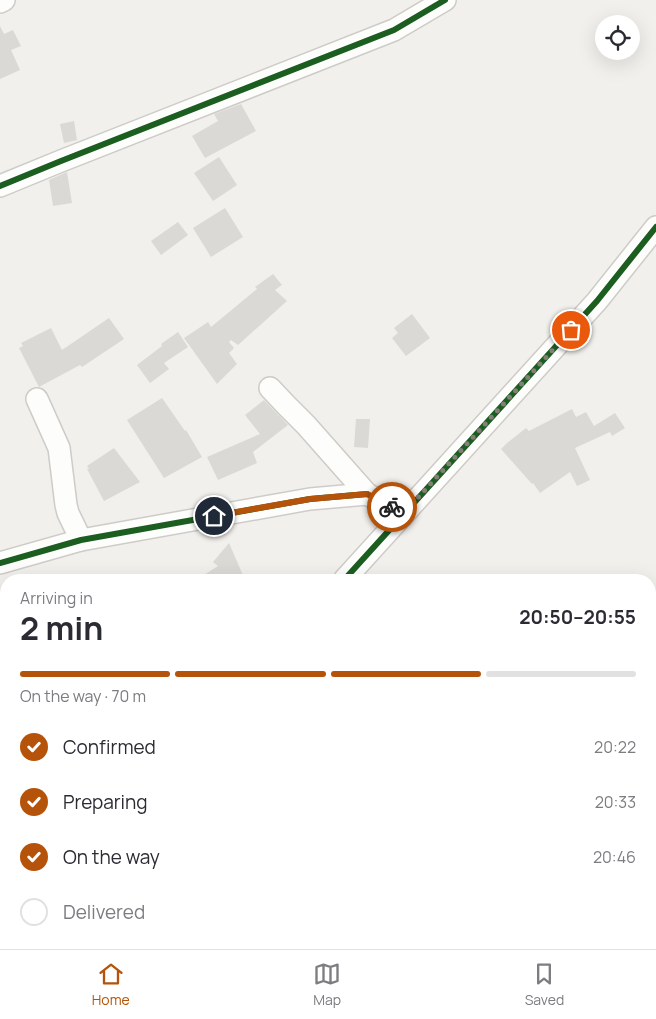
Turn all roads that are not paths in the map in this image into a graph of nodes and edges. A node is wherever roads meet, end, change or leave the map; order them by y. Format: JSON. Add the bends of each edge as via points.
{"nodes":[{"id":1,"x":4,"y":0,"type":"edge"},
{"id":2,"x":445,"y":0,"type":"edge"},
{"id":3,"x":0,"y":2,"type":"edge"},
{"id":4,"x":0,"y":186,"type":"edge"},
{"id":5,"x":656,"y":227,"type":"edge"},
{"id":6,"x":270,"y":388,"type":"dead end"},
{"id":7,"x":37,"y":398,"type":"dead end"},
{"id":8,"x":367,"y":494,"type":"junction"},
{"id":9,"x":403,"y":514,"type":"junction"},
{"id":10,"x":81,"y":540,"type":"junction"},
{"id":11,"x":0,"y":563,"type":"edge"},
{"id":12,"x":349,"y":574,"type":"edge"}],
"edges":[{"from":1,"to":3,"type":"street"},
{"from":2,"to":4,"type":"street","via":[[394,30]]},
{"from":5,"to":9,"type":"street","via":[[597,301]]},
{"from":6,"to":8,"type":"street"},
{"from":7,"to":10,"type":"street","via":[[56,439],[66,506]]},
{"from":8,"to":9,"type":"street"},
{"from":8,"to":10,"type":"street","via":[[310,499]]},
{"from":9,"to":12,"type":"street"},
{"from":10,"to":11,"type":"street"}]}
